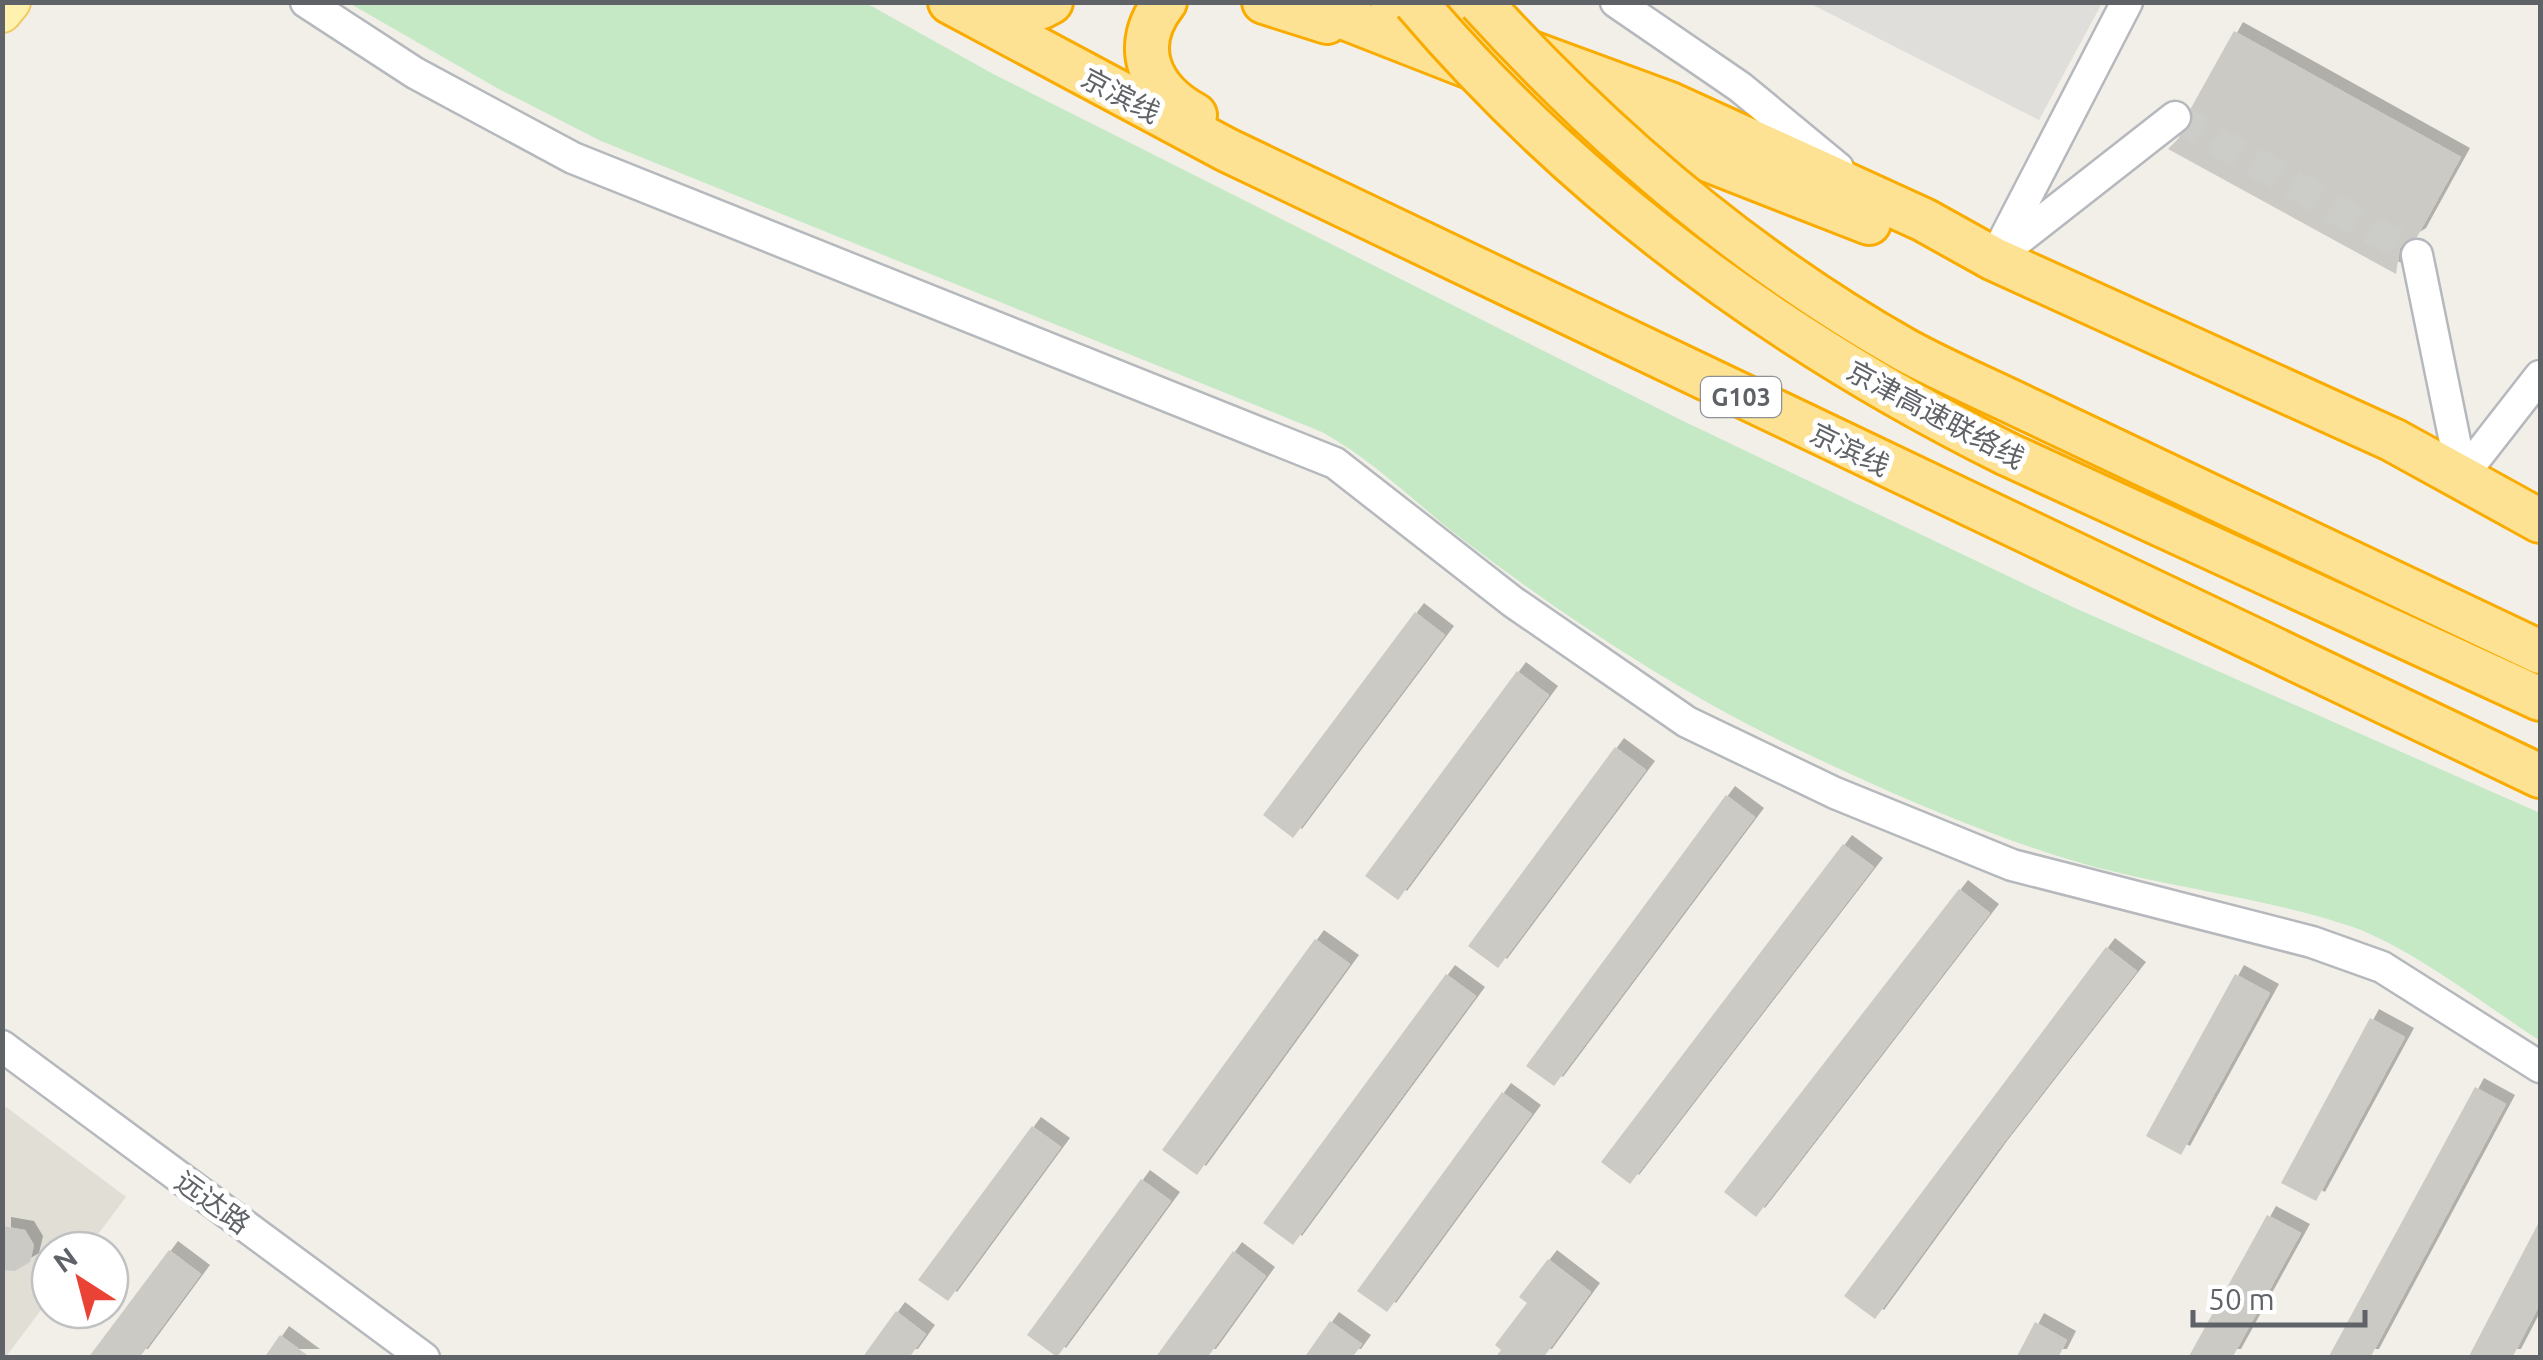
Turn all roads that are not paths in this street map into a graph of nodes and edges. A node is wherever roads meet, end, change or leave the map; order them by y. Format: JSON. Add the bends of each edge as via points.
{"nodes":[{"id":1,"x":11,"y":2,"type":"edge"},
{"id":2,"x":306,"y":2,"type":"edge"},
{"id":3,"x":950,"y":2,"type":"edge"},
{"id":4,"x":977,"y":2,"type":"edge"},
{"id":5,"x":1051,"y":2,"type":"edge"},
{"id":6,"x":1165,"y":2,"type":"edge"},
{"id":7,"x":1264,"y":2,"type":"edge"},
{"id":8,"x":1304,"y":2,"type":"edge"},
{"id":9,"x":1480,"y":2,"type":"edge"},
{"id":10,"x":1616,"y":2,"type":"edge"},
{"id":11,"x":2127,"y":2,"type":"edge"},
{"id":12,"x":2,"y":13,"type":"edge"},
{"id":13,"x":1401,"y":15,"type":"edge"},
{"id":14,"x":2175,"y":116,"type":"dead end"},
{"id":15,"x":1872,"y":196,"type":"junction"},
{"id":16,"x":1335,"y":202,"type":"junction"},
{"id":17,"x":2418,"y":255,"type":"dead end"},
{"id":18,"x":1994,"y":259,"type":"junction"},
{"id":19,"x":2540,"y":376,"type":"edge"},
{"id":20,"x":2462,"y":476,"type":"junction"},
{"id":21,"x":2540,"y":521,"type":"edge"},
{"id":22,"x":2540,"y":652,"type":"edge"},
{"id":23,"x":2540,"y":699,"type":"edge"},
{"id":24,"x":2540,"y":776,"type":"edge"},
{"id":25,"x":2,"y":1046,"type":"edge"},
{"id":26,"x":2540,"y":1067,"type":"edge"},
{"id":27,"x":424,"y":1358,"type":"edge"}],
"edges":[{"from":1,"to":12,"type":"main road"},
{"from":2,"to":26,"type":"street","via":[[415,73],[573,158],[1335,463],[1513,602],[1687,722],[1835,793],[2012,865],[2312,942],[2382,967]]},
{"from":3,"to":16,"type":"highway","name":"京滨线","number":"G103"},
{"from":4,"to":5,"type":"highway","via":[[1004,13],[1026,13]]},
{"from":6,"to":16,"type":"highway","via":[[1145,38],[1153,79],[1187,111],[1294,169]]},
{"from":7,"to":13,"type":"highway"},
{"from":8,"to":13,"type":"highway"},
{"from":9,"to":22,"type":"highway","name":"京津高速联络线","bridge":true,"via":[[1631,152],[1788,276],[1909,352]]},
{"from":10,"to":15,"type":"street","via":[[1740,87]]},
{"from":11,"to":18,"type":"street"},
{"from":13,"to":15,"type":"highway","via":[[1670,104]]},
{"from":13,"to":18,"type":"highway","via":[[1922,243]]},
{"from":13,"to":23,"type":"highway","name":"京津高速联络线","bridge":true,"via":[[1712,279],[1844,368],[2008,454]]},
{"from":14,"to":18,"type":"street"},
{"from":15,"to":18,"type":"highway"},
{"from":16,"to":24,"type":"highway","name":"京滨线","number":"G103"},
{"from":17,"to":20,"type":"street"},
{"from":18,"to":20,"type":"highway"},
{"from":19,"to":20,"type":"street"},
{"from":20,"to":21,"type":"highway"},
{"from":25,"to":27,"type":"street","name":"远达路"}]}
